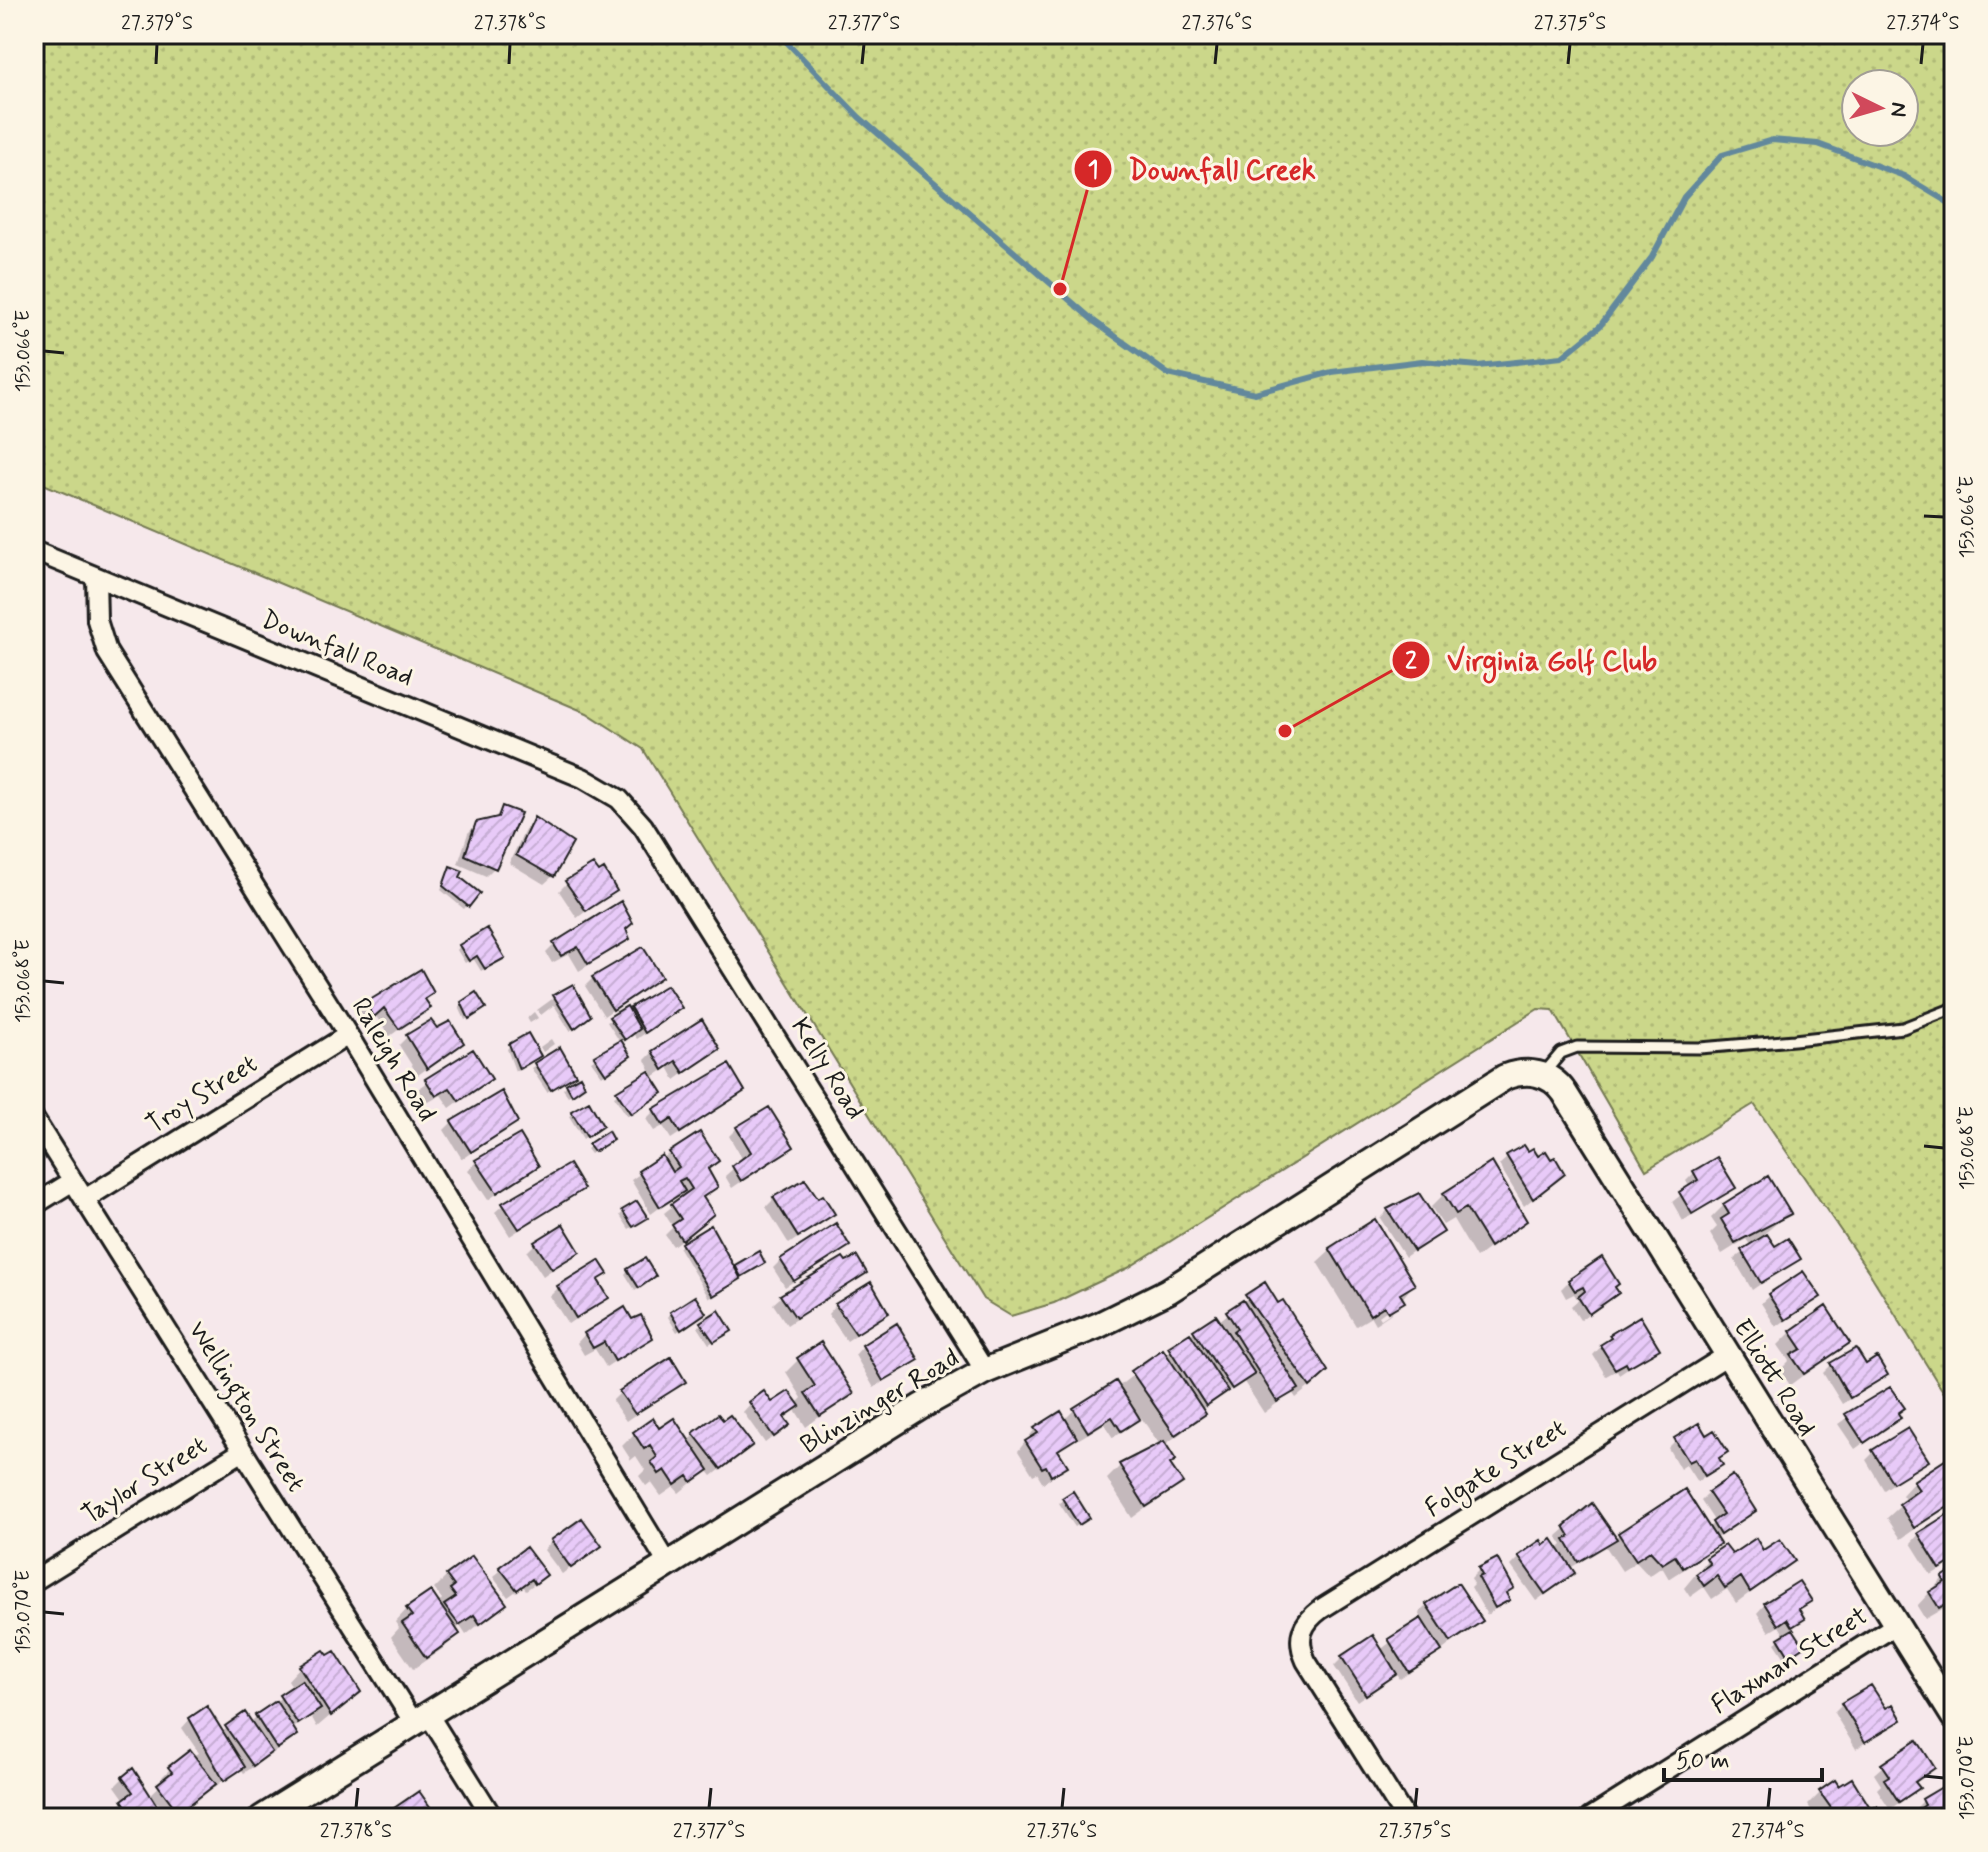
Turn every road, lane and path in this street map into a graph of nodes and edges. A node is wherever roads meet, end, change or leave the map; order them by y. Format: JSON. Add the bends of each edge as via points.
{"nodes":[{"id":1,"x":34,"y":551,"type":"edge"},
{"id":2,"x":96,"y":577,"type":"junction"},
{"id":3,"x":619,"y":799,"type":"joint"},
{"id":4,"x":1954,"y":1008,"type":"edge"},
{"id":5,"x":348,"y":1035,"type":"junction"},
{"id":6,"x":1543,"y":1075,"type":"junction"},
{"id":7,"x":34,"y":1119,"type":"edge"},
{"id":8,"x":73,"y":1181,"type":"junction"},
{"id":9,"x":85,"y":1199,"type":"junction"},
{"id":10,"x":34,"y":1205,"type":"edge"},
{"id":11,"x":1726,"y":1356,"type":"junction"},
{"id":12,"x":985,"y":1371,"type":"junction"},
{"id":13,"x":243,"y":1451,"type":"junction"},
{"id":14,"x":668,"y":1564,"type":"junction"},
{"id":15,"x":34,"y":1581,"type":"edge"},
{"id":16,"x":1896,"y":1625,"type":"junction"},
{"id":17,"x":1954,"y":1717,"type":"edge"},
{"id":18,"x":421,"y":1718,"type":"junction"},
{"id":19,"x":262,"y":1818,"type":"edge"},
{"id":20,"x":493,"y":1818,"type":"edge"},
{"id":21,"x":1405,"y":1818,"type":"edge"},
{"id":22,"x":1590,"y":1818,"type":"edge"}],
"edges":[{"from":1,"to":2,"type":"street","name":"Downfall Road"},
{"from":2,"to":3,"type":"street","name":"Downfall Road","via":[[568,772]]},
{"from":2,"to":5,"type":"street","name":"Raleigh Road","via":[[97,620],[107,652]]},
{"from":3,"to":12,"type":"street","name":"Kelly Road","via":[[643,826]]},
{"from":4,"to":6,"type":"lane","via":[[1903,1028],[1794,1040],[1700,1048],[1577,1047],[1561,1053]]},
{"from":5,"to":9,"type":"street","name":"Troy Street"},
{"from":5,"to":14,"type":"street","name":"Raleigh Road"},
{"from":6,"to":11,"type":"street","name":"Elliott Road","via":[[1564,1092]]},
{"from":6,"to":12,"type":"street","name":"Blinzinger Road","via":[[1505,1077],[1168,1291]]},
{"from":7,"to":8,"type":"street","name":"Wellington Street"},
{"from":8,"to":9,"type":"street","name":"Wellington Street"},
{"from":8,"to":10,"type":"street"},
{"from":9,"to":13,"type":"street","name":"Wellington Street"},
{"from":11,"to":16,"type":"street","name":"Elliott Road"},
{"from":11,"to":21,"type":"street","name":"Folgate Street","via":[[1306,1622],[1300,1634],[1306,1661]]},
{"from":12,"to":14,"type":"street","name":"Blinzinger Road"},
{"from":13,"to":15,"type":"street","name":"Taylor Street"},
{"from":13,"to":18,"type":"street","name":"Wellington Street"},
{"from":14,"to":18,"type":"street","name":"Blinzinger Road"},
{"from":16,"to":17,"type":"street","name":"Elliott Road"},
{"from":16,"to":22,"type":"street","name":"Flaxman Street"},
{"from":18,"to":19,"type":"street","name":"Blinzinger Road"},
{"from":18,"to":20,"type":"street","name":"Wellington Street"}]}
